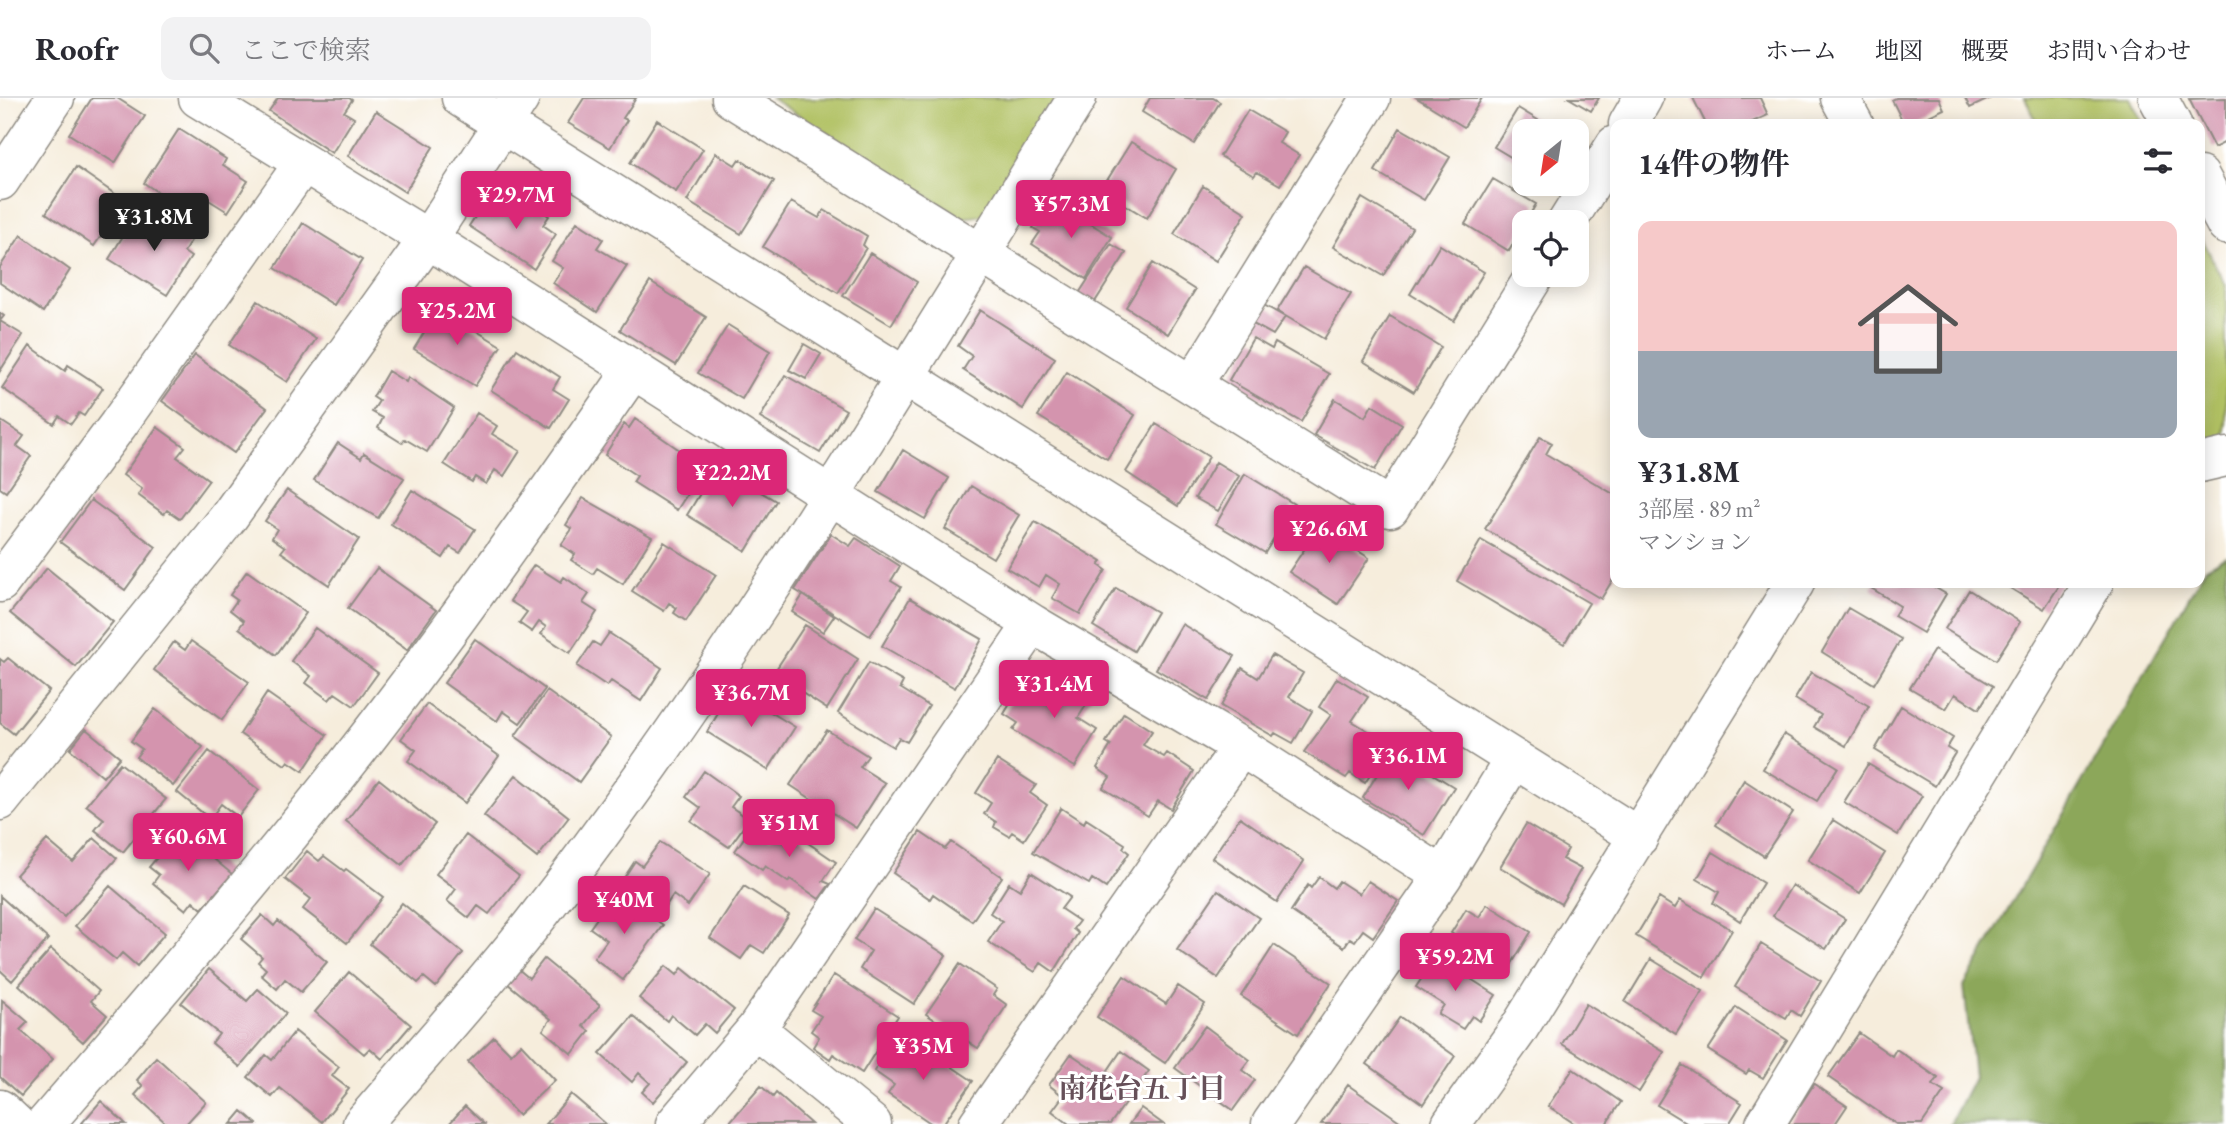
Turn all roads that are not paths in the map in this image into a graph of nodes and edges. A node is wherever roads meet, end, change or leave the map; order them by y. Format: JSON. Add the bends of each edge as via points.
{"nodes":[{"id":1,"x":55,"y":98,"type":"edge"},
{"id":2,"x":198,"y":98,"type":"edge"},
{"id":3,"x":461,"y":98,"type":"edge"},
{"id":4,"x":731,"y":98,"type":"edge"},
{"id":5,"x":1077,"y":98,"type":"edge"},
{"id":6,"x":1371,"y":98,"type":"edge"},
{"id":7,"x":1643,"y":98,"type":"edge"},
{"id":8,"x":1840,"y":98,"type":"edge"},
{"id":9,"x":2158,"y":98,"type":"edge"},
{"id":10,"x":512,"y":111,"type":"edge"},
{"id":11,"x":1631,"y":119,"type":"edge"},
{"id":12,"x":1851,"y":119,"type":"edge"},
{"id":13,"x":2169,"y":119,"type":"edge"},
{"id":14,"x":1610,"y":153,"type":"edge"},
{"id":15,"x":303,"y":164,"type":"junction"},
{"id":16,"x":2209,"y":174,"type":"edge"},
{"id":17,"x":0,"y":181,"type":"edge"},
{"id":18,"x":1574,"y":210,"type":"edge"},
{"id":19,"x":2226,"y":225,"type":"edge"},
{"id":20,"x":428,"y":239,"type":"junction"},
{"id":21,"x":981,"y":253,"type":"junction"},
{"id":22,"x":1528,"y":287,"type":"edge"},
{"id":23,"x":634,"y":370,"type":"junction"},
{"id":24,"x":906,"y":375,"type":"junction"},
{"id":25,"x":1193,"y":384,"type":"junction"},
{"id":26,"x":2226,"y":457,"type":"edge"},
{"id":27,"x":2205,"y":462,"type":"edge"},
{"id":28,"x":833,"y":495,"type":"junction"},
{"id":29,"x":0,"y":583,"type":"edge"},
{"id":30,"x":1792,"y":588,"type":"edge"},
{"id":31,"x":2091,"y":588,"type":"edge"},
{"id":32,"x":1033,"y":624,"type":"junction"},
{"id":33,"x":1241,"y":747,"type":"junction"},
{"id":34,"x":1514,"y":759,"type":"junction"},
{"id":35,"x":0,"y":801,"type":"edge"},
{"id":36,"x":1639,"y":837,"type":"junction"},
{"id":37,"x":1443,"y":876,"type":"junction"},
{"id":38,"x":756,"y":1029,"type":"junction"},
{"id":39,"x":0,"y":1109,"type":"edge"},
{"id":40,"x":16,"y":1124,"type":"edge"},
{"id":41,"x":45,"y":1124,"type":"edge"},
{"id":42,"x":362,"y":1124,"type":"edge"},
{"id":43,"x":675,"y":1124,"type":"edge"},
{"id":44,"x":872,"y":1124,"type":"edge"},
{"id":45,"x":978,"y":1124,"type":"edge"},
{"id":46,"x":1271,"y":1124,"type":"edge"},
{"id":47,"x":1451,"y":1124,"type":"edge"},
{"id":48,"x":1765,"y":1124,"type":"edge"}],
"edges":[{"from":1,"to":17,"type":"street"},
{"from":2,"to":15,"type":"street"},
{"from":3,"to":10,"type":"street"},
{"from":4,"to":21,"type":"street"},
{"from":5,"to":21,"type":"street"},
{"from":6,"to":25,"type":"street"},
{"from":7,"to":11,"type":"street"},
{"from":8,"to":12,"type":"street"},
{"from":9,"to":13,"type":"street"},
{"from":10,"to":20,"type":"street"},
{"from":10,"to":24,"type":"street"},
{"from":14,"to":18,"type":"street"},
{"from":15,"to":20,"type":"street"},
{"from":15,"to":29,"type":"street"},
{"from":16,"to":19,"type":"street"},
{"from":20,"to":23,"type":"street"},
{"from":20,"to":35,"type":"street","via":[[228,518]]},
{"from":21,"to":24,"type":"street"},
{"from":21,"to":25,"type":"street"},
{"from":22,"to":25,"type":"street","via":[[1390,508]]},
{"from":23,"to":28,"type":"street"},
{"from":23,"to":41,"type":"street","via":[[500,562],[358,750],[214,929]]},
{"from":24,"to":28,"type":"street"},
{"from":24,"to":34,"type":"street"},
{"from":26,"to":27,"type":"street"},
{"from":28,"to":32,"type":"street"},
{"from":28,"to":42,"type":"street","via":[[637,782],[533,924]]},
{"from":30,"to":36,"type":"street"},
{"from":31,"to":48,"type":"street"},
{"from":32,"to":33,"type":"street"},
{"from":32,"to":38,"type":"street"},
{"from":33,"to":37,"type":"street"},
{"from":33,"to":45,"type":"street"},
{"from":34,"to":36,"type":"street"},
{"from":34,"to":37,"type":"street"},
{"from":36,"to":47,"type":"street","via":[[1518,1030]]},
{"from":37,"to":46,"type":"street"},
{"from":38,"to":43,"type":"street"},
{"from":38,"to":44,"type":"street"},
{"from":39,"to":40,"type":"street"}]}
